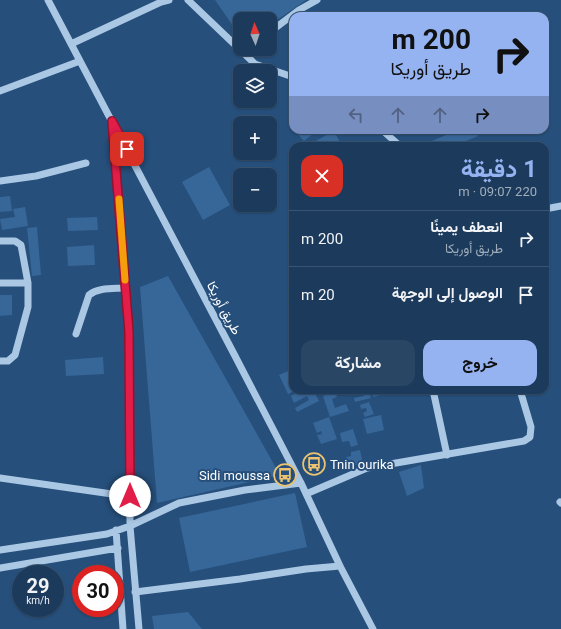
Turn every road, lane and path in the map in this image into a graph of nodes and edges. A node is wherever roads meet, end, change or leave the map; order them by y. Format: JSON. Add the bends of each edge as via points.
{"nodes":[{"id":1,"x":48,"y":0,"type":"edge"},
{"id":2,"x":169,"y":0,"type":"edge"},
{"id":3,"x":188,"y":0,"type":"edge"},
{"id":4,"x":317,"y":0,"type":"edge"},
{"id":5,"x":296,"y":12,"type":"edge"},
{"id":6,"x":289,"y":18,"type":"edge"},
{"id":7,"x":277,"y":27,"type":"edge"},
{"id":8,"x":233,"y":40,"type":"edge"},
{"id":9,"x":71,"y":44,"type":"junction"},
{"id":10,"x":249,"y":56,"type":"edge"},
{"id":11,"x":80,"y":62,"type":"junction"},
{"id":12,"x":289,"y":77,"type":"edge"},
{"id":13,"x":0,"y":91,"type":"edge"},
{"id":14,"x":112,"y":121,"type":"junction"},
{"id":15,"x":386,"y":134,"type":"edge"},
{"id":16,"x":396,"y":142,"type":"edge"},
{"id":17,"x":86,"y":163,"type":"dead end"},
{"id":18,"x":0,"y":181,"type":"edge"},
{"id":19,"x":561,"y":206,"type":"edge"},
{"id":20,"x":549,"y":208,"type":"edge"},
{"id":21,"x":0,"y":241,"type":"edge"},
{"id":22,"x":0,"y":283,"type":"edge"},
{"id":23,"x":28,"y":283,"type":"junction"},
{"id":24,"x":126,"y":288,"type":"junction"},
{"id":25,"x":76,"y":334,"type":"dead end"},
{"id":26,"x":0,"y":361,"type":"edge"},
{"id":27,"x":434,"y":394,"type":"edge"},
{"id":28,"x":521,"y":394,"type":"edge"},
{"id":29,"x":447,"y":455,"type":"junction"},
{"id":30,"x":0,"y":478,"type":"edge"},
{"id":31,"x":301,"y":483,"type":"junction"},
{"id":32,"x":112,"y":494,"type":"dead end"},
{"id":33,"x":306,"y":494,"type":"junction"},
{"id":34,"x":130,"y":526,"type":"junction"},
{"id":35,"x":116,"y":530,"type":"junction"},
{"id":36,"x":118,"y":548,"type":"junction"},
{"id":37,"x":0,"y":550,"type":"edge"},
{"id":38,"x":340,"y":566,"type":"junction"},
{"id":39,"x":0,"y":568,"type":"edge"},
{"id":40,"x":135,"y":592,"type":"junction"},
{"id":41,"x":123,"y":629,"type":"edge"},
{"id":42,"x":139,"y":629,"type":"edge"},
{"id":43,"x":373,"y":629,"type":"edge"}],
"edges":[{"from":1,"to":9,"type":"street","name":"طريق أوريكا"},
{"from":2,"to":9,"type":"street"},
{"from":3,"to":8,"type":"street"},
{"from":4,"to":5,"type":"street"},
{"from":6,"to":7,"type":"street"},
{"from":9,"to":11,"type":"street","name":"طريق أوريكا"},
{"from":10,"to":12,"type":"street","via":[[255,64]]},
{"from":11,"to":13,"type":"street"},
{"from":11,"to":14,"type":"street","name":"طريق أوريكا"},
{"from":14,"to":24,"type":"street"},
{"from":14,"to":31,"type":"street","name":"طريق أوريكا"},
{"from":15,"to":16,"type":"street"},
{"from":17,"to":18,"type":"street","via":[[36,176]]},
{"from":19,"to":20,"type":"street"},
{"from":21,"to":23,"type":"street","via":[[15,241],[21,245]]},
{"from":22,"to":23,"type":"street"},
{"from":23,"to":26,"type":"street","via":[[28,307],[15,355],[8,361]]},
{"from":24,"to":25,"type":"street","via":[[100,290],[89,295]]},
{"from":24,"to":34,"type":"street","via":[[129,332]]},
{"from":27,"to":29,"type":"street"},
{"from":28,"to":29,"type":"street","via":[[531,428],[530,437],[524,441]]},
{"from":29,"to":33,"type":"street","via":[[367,468]]},
{"from":30,"to":32,"type":"street"},
{"from":31,"to":33,"type":"street","name":"طريق أوريكا"},
{"from":31,"to":34,"type":"street","via":[[179,502]]},
{"from":33,"to":38,"type":"street","name":"طريق أوريكا"},
{"from":34,"to":35,"type":"street"},
{"from":34,"to":40,"type":"street"},
{"from":35,"to":36,"type":"street"},
{"from":35,"to":37,"type":"street","via":[[107,534]]},
{"from":36,"to":39,"type":"street"},
{"from":36,"to":41,"type":"street"},
{"from":38,"to":40,"type":"street"},
{"from":38,"to":43,"type":"street","name":"طريق أوريكا"},
{"from":40,"to":42,"type":"street"}]}
